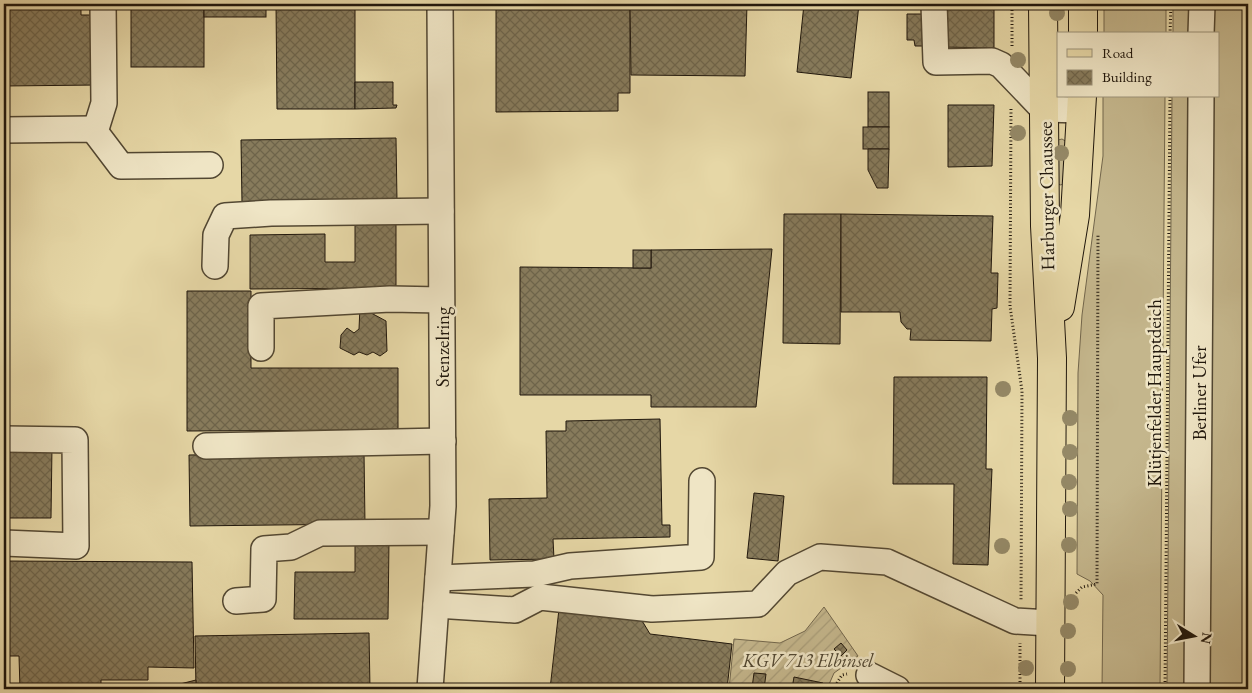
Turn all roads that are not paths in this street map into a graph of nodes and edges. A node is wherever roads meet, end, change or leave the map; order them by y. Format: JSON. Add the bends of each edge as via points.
{"nodes":[{"id":1,"x":103,"y":4,"type":"edge"},
{"id":2,"x":440,"y":4,"type":"edge"},
{"id":3,"x":934,"y":4,"type":"edge"},
{"id":4,"x":1043,"y":4,"type":"edge"},
{"id":5,"x":1083,"y":4,"type":"edge"},
{"id":6,"x":1202,"y":4,"type":"edge"},
{"id":7,"x":1083,"y":32,"type":"edge"},
{"id":8,"x":1202,"y":32,"type":"edge"},
{"id":9,"x":1201,"y":98,"type":"edge"},
{"id":10,"x":1082,"y":103,"type":"edge"},
{"id":11,"x":1043,"y":109,"type":"junction"},
{"id":12,"x":4,"y":130,"type":"edge"},
{"id":13,"x":95,"y":132,"type":"junction"},
{"id":14,"x":210,"y":166,"type":"dead end"},
{"id":15,"x":441,"y":211,"type":"junction"},
{"id":16,"x":215,"y":266,"type":"dead end"},
{"id":17,"x":441,"y":300,"type":"junction"},
{"id":18,"x":260,"y":348,"type":"dead end"},
{"id":19,"x":1052,"y":358,"type":"junction"},
{"id":20,"x":4,"y":439,"type":"edge"},
{"id":21,"x":443,"y":441,"type":"junction"},
{"id":22,"x":206,"y":446,"type":"dead end"},
{"id":23,"x":702,"y":481,"type":"dead end"},
{"id":24,"x":441,"y":532,"type":"junction"},
{"id":25,"x":4,"y":543,"type":"edge"},
{"id":26,"x":438,"y":578,"type":"junction"},
{"id":27,"x":236,"y":601,"type":"dead end"},
{"id":28,"x":436,"y":605,"type":"junction"},
{"id":29,"x":1049,"y":623,"type":"junction"},
{"id":30,"x":869,"y":675,"type":"dead end"},
{"id":31,"x":430,"y":689,"type":"edge"},
{"id":32,"x":897,"y":689,"type":"edge"},
{"id":33,"x":1050,"y":689,"type":"edge"},
{"id":34,"x":1197,"y":689,"type":"edge"}],
"edges":[{"from":1,"to":13,"type":"street","via":[[104,103]]},
{"from":2,"to":15,"type":"street","name":"Stenzelring"},
{"from":3,"to":11,"type":"street","via":[[936,62],[992,61],[1001,65]]},
{"from":4,"to":11,"type":"main road","name":"Harburger Chaussee"},
{"from":5,"to":7,"type":"main road"},
{"from":6,"to":8,"type":"street"},
{"from":9,"to":34,"type":"street","name":"Berliner Ufer"},
{"from":10,"to":11,"type":"street"},
{"from":10,"to":19,"type":"main road","name":"Harburger Chaussee","via":[[1076,215]]},
{"from":11,"to":19,"type":"main road","name":"Harburger Chaussee"},
{"from":12,"to":13,"type":"street","via":[[93,129]]},
{"from":13,"to":14,"type":"street","via":[[121,166]]},
{"from":15,"to":16,"type":"street","via":[[226,216],[216,235]]},
{"from":15,"to":17,"type":"street","name":"Stenzelring"},
{"from":17,"to":18,"type":"street","via":[[261,306]]},
{"from":17,"to":21,"type":"street","name":"Stenzelring"},
{"from":19,"to":29,"type":"main road","name":"Harburger Chaussee"},
{"from":20,"to":25,"type":"street","via":[[75,440],[76,546]]},
{"from":21,"to":22,"type":"street"},
{"from":21,"to":24,"type":"street","name":"Stenzelring"},
{"from":23,"to":26,"type":"street","via":[[701,557],[570,566],[535,574]]},
{"from":24,"to":26,"type":"street","name":"Stenzelring"},
{"from":24,"to":27,"type":"street","via":[[320,533],[291,547],[264,549],[263,600]]},
{"from":26,"to":28,"type":"street","name":"Stenzelring"},
{"from":28,"to":29,"type":"street","via":[[515,610],[540,597],[652,609],[758,604],[787,573],[820,558],[887,562],[1015,621]]},
{"from":28,"to":31,"type":"street","name":"Stenzelring"},
{"from":29,"to":33,"type":"main road","name":"Harburger Chaussee"},
{"from":30,"to":32,"type":"street"}]}
